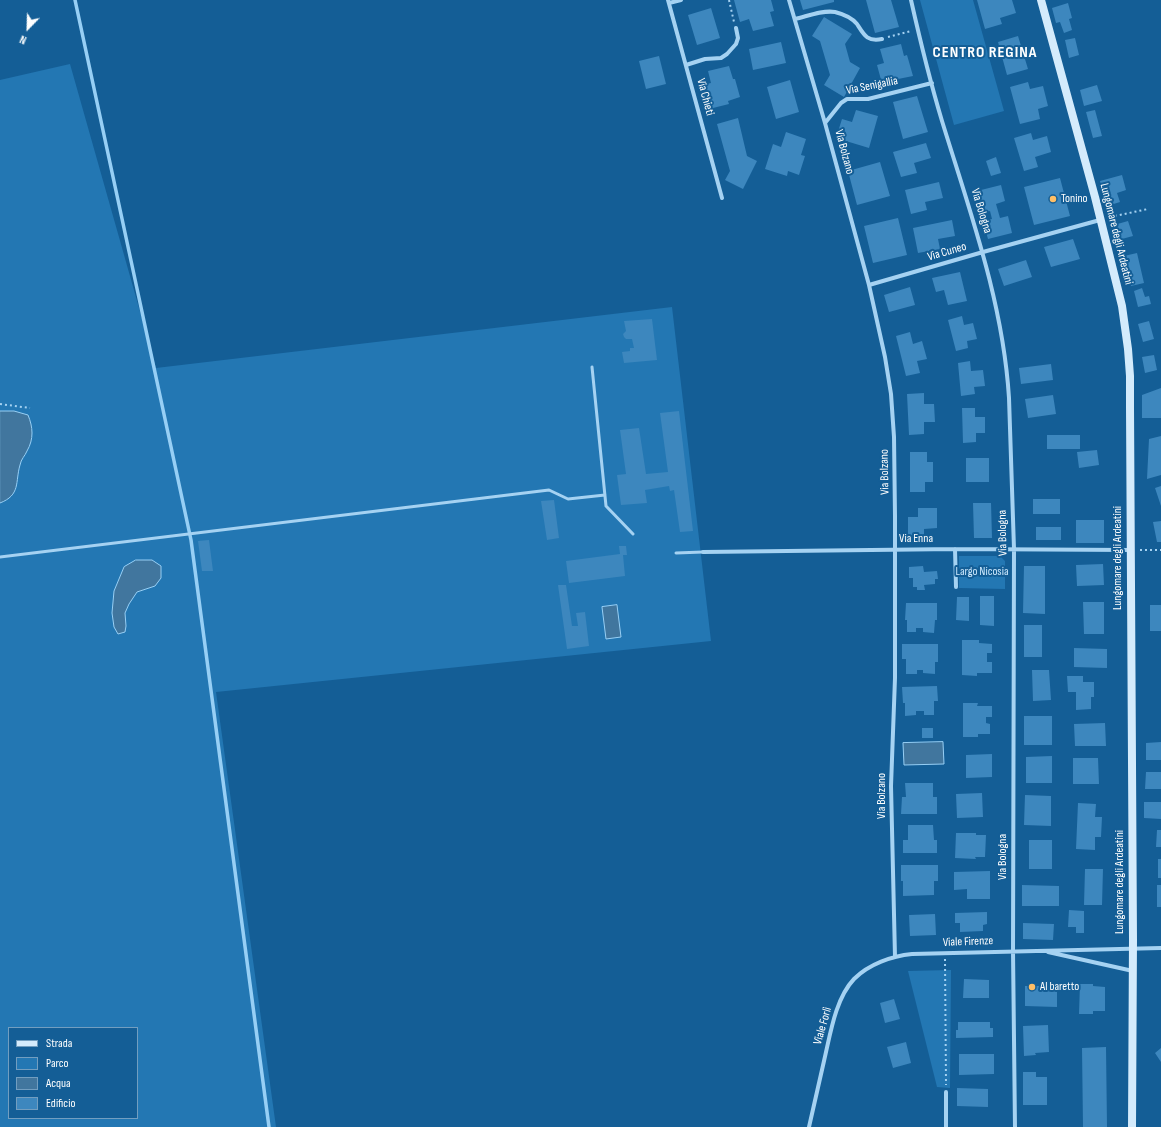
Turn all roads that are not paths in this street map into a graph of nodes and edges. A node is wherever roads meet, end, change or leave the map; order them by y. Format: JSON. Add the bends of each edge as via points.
{"nodes":[{"id":1,"x":681,"y":0,"type":"edge"},
{"id":2,"x":789,"y":0,"type":"edge"},
{"id":3,"x":911,"y":0,"type":"edge"},
{"id":4,"x":1040,"y":0,"type":"edge"},
{"id":5,"x":669,"y":2,"type":"edge"},
{"id":6,"x":795,"y":19,"type":"junction"},
{"id":7,"x":736,"y":28,"type":"road end"},
{"id":8,"x":882,"y":39,"type":"road end"},
{"id":9,"x":686,"y":64,"type":"junction"},
{"id":10,"x":932,"y":83,"type":"junction"},
{"id":11,"x":825,"y":123,"type":"junction"},
{"id":12,"x":722,"y":198,"type":"dead end"},
{"id":13,"x":1101,"y":220,"type":"junction"},
{"id":14,"x":983,"y":252,"type":"junction"},
{"id":15,"x":868,"y":285,"type":"junction"},
{"id":16,"x":592,"y":367,"type":"dead end"},
{"id":17,"x":605,"y":495,"type":"junction"},
{"id":18,"x":633,"y":534,"type":"dead end"},
{"id":19,"x":955,"y":549,"type":"junction"},
{"id":20,"x":1014,"y":549,"type":"junction"},
{"id":21,"x":895,"y":550,"type":"junction"},
{"id":22,"x":1130,"y":550,"type":"junction"},
{"id":23,"x":703,"y":552,"type":"joint"},
{"id":24,"x":676,"y":553,"type":"dead end"},
{"id":25,"x":0,"y":557,"type":"edge"},
{"id":26,"x":956,"y":587,"type":"dead end"},
{"id":27,"x":1161,"y":948,"type":"edge"},
{"id":28,"x":1133,"y":949,"type":"junction"},
{"id":29,"x":1042,"y":950,"type":"junction"},
{"id":30,"x":1013,"y":951,"type":"junction"},
{"id":31,"x":895,"y":957,"type":"junction"},
{"id":32,"x":1133,"y":971,"type":"junction"},
{"id":33,"x":946,"y":1092,"type":"road end"},
{"id":34,"x":809,"y":1127,"type":"edge"},
{"id":35,"x":946,"y":1127,"type":"edge"},
{"id":36,"x":1015,"y":1127,"type":"edge"},
{"id":37,"x":1132,"y":1127,"type":"edge"}],
"edges":[{"from":1,"to":5,"type":"street"},
{"from":2,"to":6,"type":"street","name":"Via Bolzano"},
{"from":3,"to":10,"type":"street","name":"Via Bologna"},
{"from":4,"to":13,"type":"main road","name":"Lungomare degli Ardeatini"},
{"from":5,"to":9,"type":"street","name":"Via Chieti"},
{"from":6,"to":8,"type":"street","via":[[822,12],[836,12],[853,20],[868,38]]},
{"from":6,"to":11,"type":"street","name":"Via Bolzano"},
{"from":7,"to":9,"type":"street","via":[[736,44],[727,54],[721,58]]},
{"from":9,"to":12,"type":"street","name":"Via Chieti"},
{"from":10,"to":11,"type":"street","name":"Via Senigallia","via":[[868,99],[847,99]]},
{"from":10,"to":14,"type":"street","name":"Via Bologna"},
{"from":11,"to":15,"type":"street","name":"Via Bolzano"},
{"from":13,"to":14,"type":"street","name":"Via Cuneo"},
{"from":13,"to":22,"type":"main road","name":"Lungomare degli Ardeatini","via":[[1122,306],[1127,343],[1130,388]]},
{"from":14,"to":15,"type":"street","name":"Via Cuneo"},
{"from":14,"to":20,"type":"street","name":"Via Bologna","via":[[1008,375]]},
{"from":15,"to":21,"type":"street","name":"Via Bolzano","via":[[891,394]]},
{"from":16,"to":17,"type":"lane"},
{"from":17,"to":18,"type":"lane","via":[[606,506]]},
{"from":17,"to":25,"type":"lane","via":[[568,499],[548,490]]},
{"from":19,"to":20,"type":"street","name":"Via Enna"},
{"from":19,"to":21,"type":"street","name":"Via Enna"},
{"from":19,"to":26,"type":"street"},
{"from":20,"to":22,"type":"street","name":"Via Enna"},
{"from":20,"to":30,"type":"street","name":"Via Bologna"},
{"from":21,"to":23,"type":"street","name":"Via Enna"},
{"from":21,"to":31,"type":"street","name":"Via Bolzano","via":[[895,678],[891,786]]},
{"from":22,"to":28,"type":"main road","name":"Lungomare degli Ardeatini"},
{"from":23,"to":24,"type":"lane"},
{"from":27,"to":28,"type":"street","name":"Viale Firenze"},
{"from":28,"to":29,"type":"street","name":"Viale Firenze"},
{"from":28,"to":32,"type":"main road","name":"Lungomare degli Ardeatini"},
{"from":29,"to":30,"type":"street","name":"Viale Firenze"},
{"from":29,"to":32,"type":"street","name":"Viale Firenze"},
{"from":30,"to":31,"type":"street","name":"Viale Firenze","via":[[912,954]]},
{"from":30,"to":36,"type":"street","name":"Via Bologna"},
{"from":31,"to":34,"type":"street","name":"Viale Forlì","via":[[860,974],[843,997],[831,1032]]},
{"from":32,"to":37,"type":"main road","name":"Lungomare degli Ardeatini"},
{"from":33,"to":35,"type":"street"}]}
